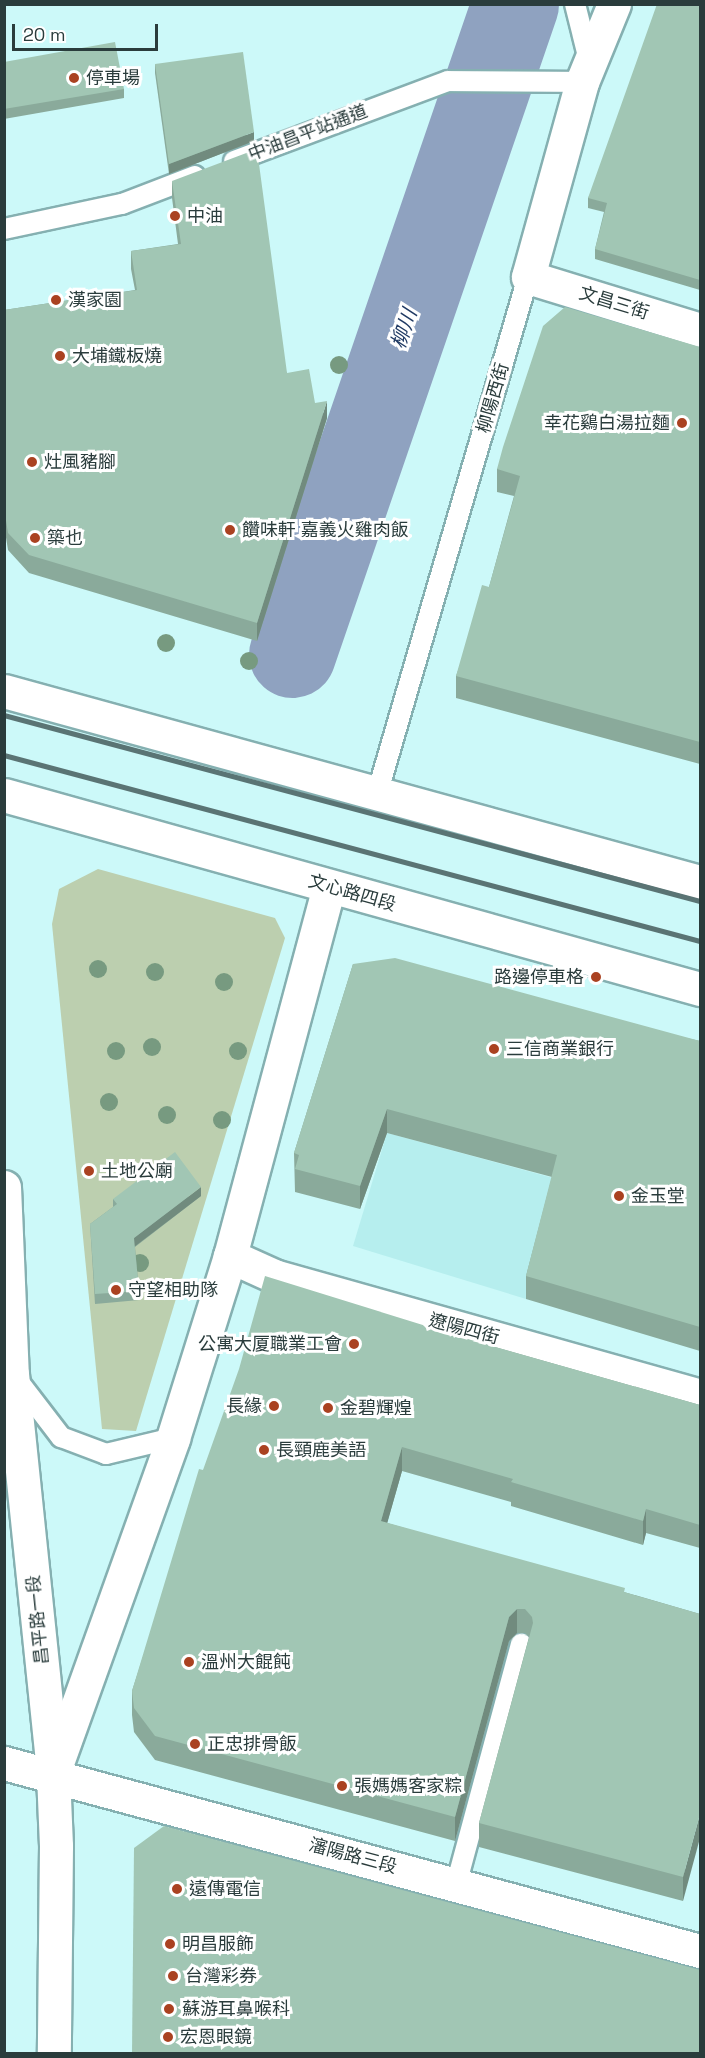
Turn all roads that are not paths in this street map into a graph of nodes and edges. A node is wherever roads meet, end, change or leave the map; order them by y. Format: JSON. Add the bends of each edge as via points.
{"nodes":[{"id":1,"x":575,"y":4,"type":"edge"},
{"id":2,"x":614,"y":4,"type":"edge"},
{"id":3,"x":586,"y":73,"type":"junction"},
{"id":4,"x":4,"y":229,"type":"edge"},
{"id":5,"x":528,"y":277,"type":"junction"},
{"id":6,"x":700,"y":330,"type":"edge"},
{"id":7,"x":4,"y":691,"type":"edge"},
{"id":8,"x":377,"y":794,"type":"junction"},
{"id":9,"x":4,"y":795,"type":"edge"},
{"id":10,"x":700,"y":882,"type":"edge"},
{"id":11,"x":329,"y":887,"type":"junction"},
{"id":12,"x":700,"y":989,"type":"edge"},
{"id":13,"x":4,"y":1187,"type":"edge"},
{"id":14,"x":230,"y":1256,"type":"junction"},
{"id":15,"x":12,"y":1374,"type":"junction"},
{"id":16,"x":700,"y":1396,"type":"edge"},
{"id":17,"x":173,"y":1438,"type":"junction"},
{"id":18,"x":521,"y":1644,"type":"dead end"},
{"id":19,"x":4,"y":1763,"type":"edge"},
{"id":20,"x":53,"y":1774,"type":"junction"},
{"id":21,"x":456,"y":1885,"type":"junction"},
{"id":22,"x":700,"y":1951,"type":"edge"},
{"id":23,"x":54,"y":2054,"type":"edge"}],
"edges":[{"from":1,"to":3,"type":"lane"},
{"from":2,"to":3,"type":"street","name":"柳陽西街"},
{"from":3,"to":4,"type":"lane","name":"中油昌平站通道","via":[[537,82],[448,81],[122,204]]},
{"from":3,"to":5,"type":"street","name":"柳陽西街"},
{"from":5,"to":6,"type":"street","name":"文昌三街"},
{"from":5,"to":8,"type":"lane","name":"柳陽西街"},
{"from":7,"to":8,"type":"street"},
{"from":8,"to":10,"type":"street"},
{"from":9,"to":11,"type":"street","name":"文心路四段"},
{"from":11,"to":12,"type":"street","name":"文心路四段"},
{"from":11,"to":14,"type":"street"},
{"from":13,"to":15,"type":"street","name":"昌平路一段"},
{"from":14,"to":16,"type":"street","name":"遼陽四街","via":[[274,1276]]},
{"from":14,"to":17,"type":"street"},
{"from":15,"to":17,"type":"lane","via":[[61,1437],[106,1454]]},
{"from":15,"to":20,"type":"street","name":"昌平路一段"},
{"from":17,"to":20,"type":"street"},
{"from":18,"to":21,"type":"lane"},
{"from":19,"to":20,"type":"street","name":"瀋陽路三段"},
{"from":20,"to":21,"type":"street","name":"瀋陽路三段"},
{"from":20,"to":23,"type":"street","name":"昌平路一段"},
{"from":21,"to":22,"type":"street","name":"瀋陽路三段"}]}
